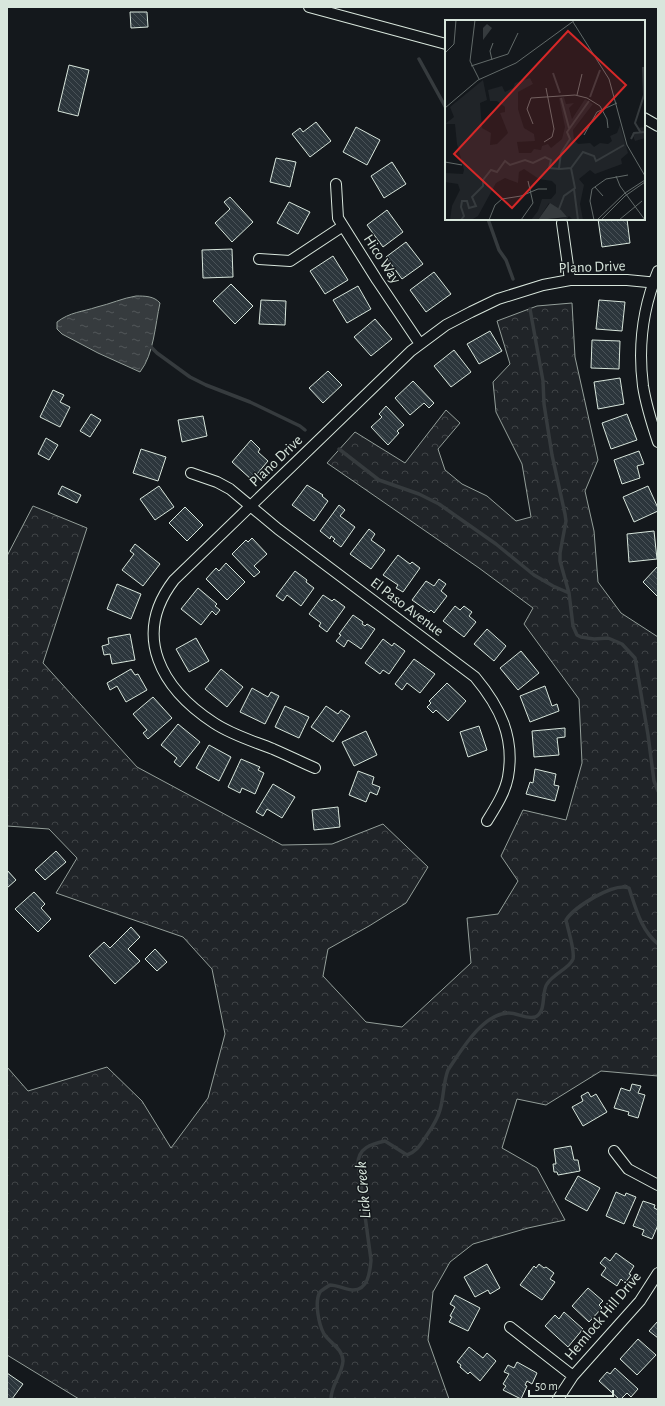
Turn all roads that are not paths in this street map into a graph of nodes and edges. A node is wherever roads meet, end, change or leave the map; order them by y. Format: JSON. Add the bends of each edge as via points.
{"nodes":[{"id":1,"x":309,"y":7,"type":"edge"},
{"id":2,"x":445,"y":44,"type":"edge"},
{"id":3,"x":645,"y":119,"type":"edge"},
{"id":4,"x":658,"y":126,"type":"edge"},
{"id":5,"x":336,"y":184,"type":"dead end"},
{"id":6,"x":562,"y":223,"type":"dead end"},
{"id":7,"x":343,"y":226,"type":"junction"},
{"id":8,"x":259,"y":259,"type":"dead end"},
{"id":9,"x":658,"y":271,"type":"edge"},
{"id":10,"x":570,"y":280,"type":"junction"},
{"id":11,"x":656,"y":282,"type":"edge"},
{"id":12,"x":420,"y":344,"type":"junction"},
{"id":13,"x":658,"y":442,"type":"edge"},
{"id":14,"x":191,"y":473,"type":"dead end"},
{"id":15,"x":251,"y":506,"type":"junction"},
{"id":16,"x":314,"y":768,"type":"dead end"},
{"id":17,"x":486,"y":821,"type":"dead end"},
{"id":18,"x":614,"y":1152,"type":"dead end"},
{"id":19,"x":658,"y":1185,"type":"edge"},
{"id":20,"x":658,"y":1273,"type":"edge"},
{"id":21,"x":510,"y":1328,"type":"dead end"},
{"id":22,"x":573,"y":1376,"type":"junction"},
{"id":23,"x":558,"y":1399,"type":"edge"}],
"edges":[{"from":1,"to":2,"type":"street"},
{"from":3,"to":4,"type":"street"},
{"from":5,"to":7,"type":"street","name":"Hico Way","via":[[338,218]]},
{"from":6,"to":10,"type":"street"},
{"from":7,"to":8,"type":"street","via":[[290,261]]},
{"from":7,"to":12,"type":"street","name":"Hico Way"},
{"from":9,"to":11,"type":"street"},
{"from":10,"to":11,"type":"street","name":"Plano Drive"},
{"from":10,"to":12,"type":"street","name":"Plano Drive","via":[[543,285],[498,299],[446,326]]},
{"from":11,"to":13,"type":"street","via":[[646,308],[641,360],[643,387]]},
{"from":12,"to":15,"type":"street","name":"Plano Drive"},
{"from":14,"to":15,"type":"street","name":"El Paso Avenue","via":[[230,489]]},
{"from":15,"to":16,"type":"street","name":"Plano Drive","via":[[174,580],[167,590],[154,623],[155,649],[167,678],[186,700],[215,724]]},
{"from":15,"to":17,"type":"street","name":"El Paso Avenue","via":[[475,677],[488,692],[504,722],[509,759],[508,778],[499,800]]},
{"from":18,"to":19,"type":"street","via":[[628,1169]]},
{"from":20,"to":22,"type":"street","name":"Hemlock Hill Drive","via":[[640,1301]]},
{"from":21,"to":22,"type":"street"},
{"from":22,"to":23,"type":"street","name":"Hemlock Hill Drive"}]}
